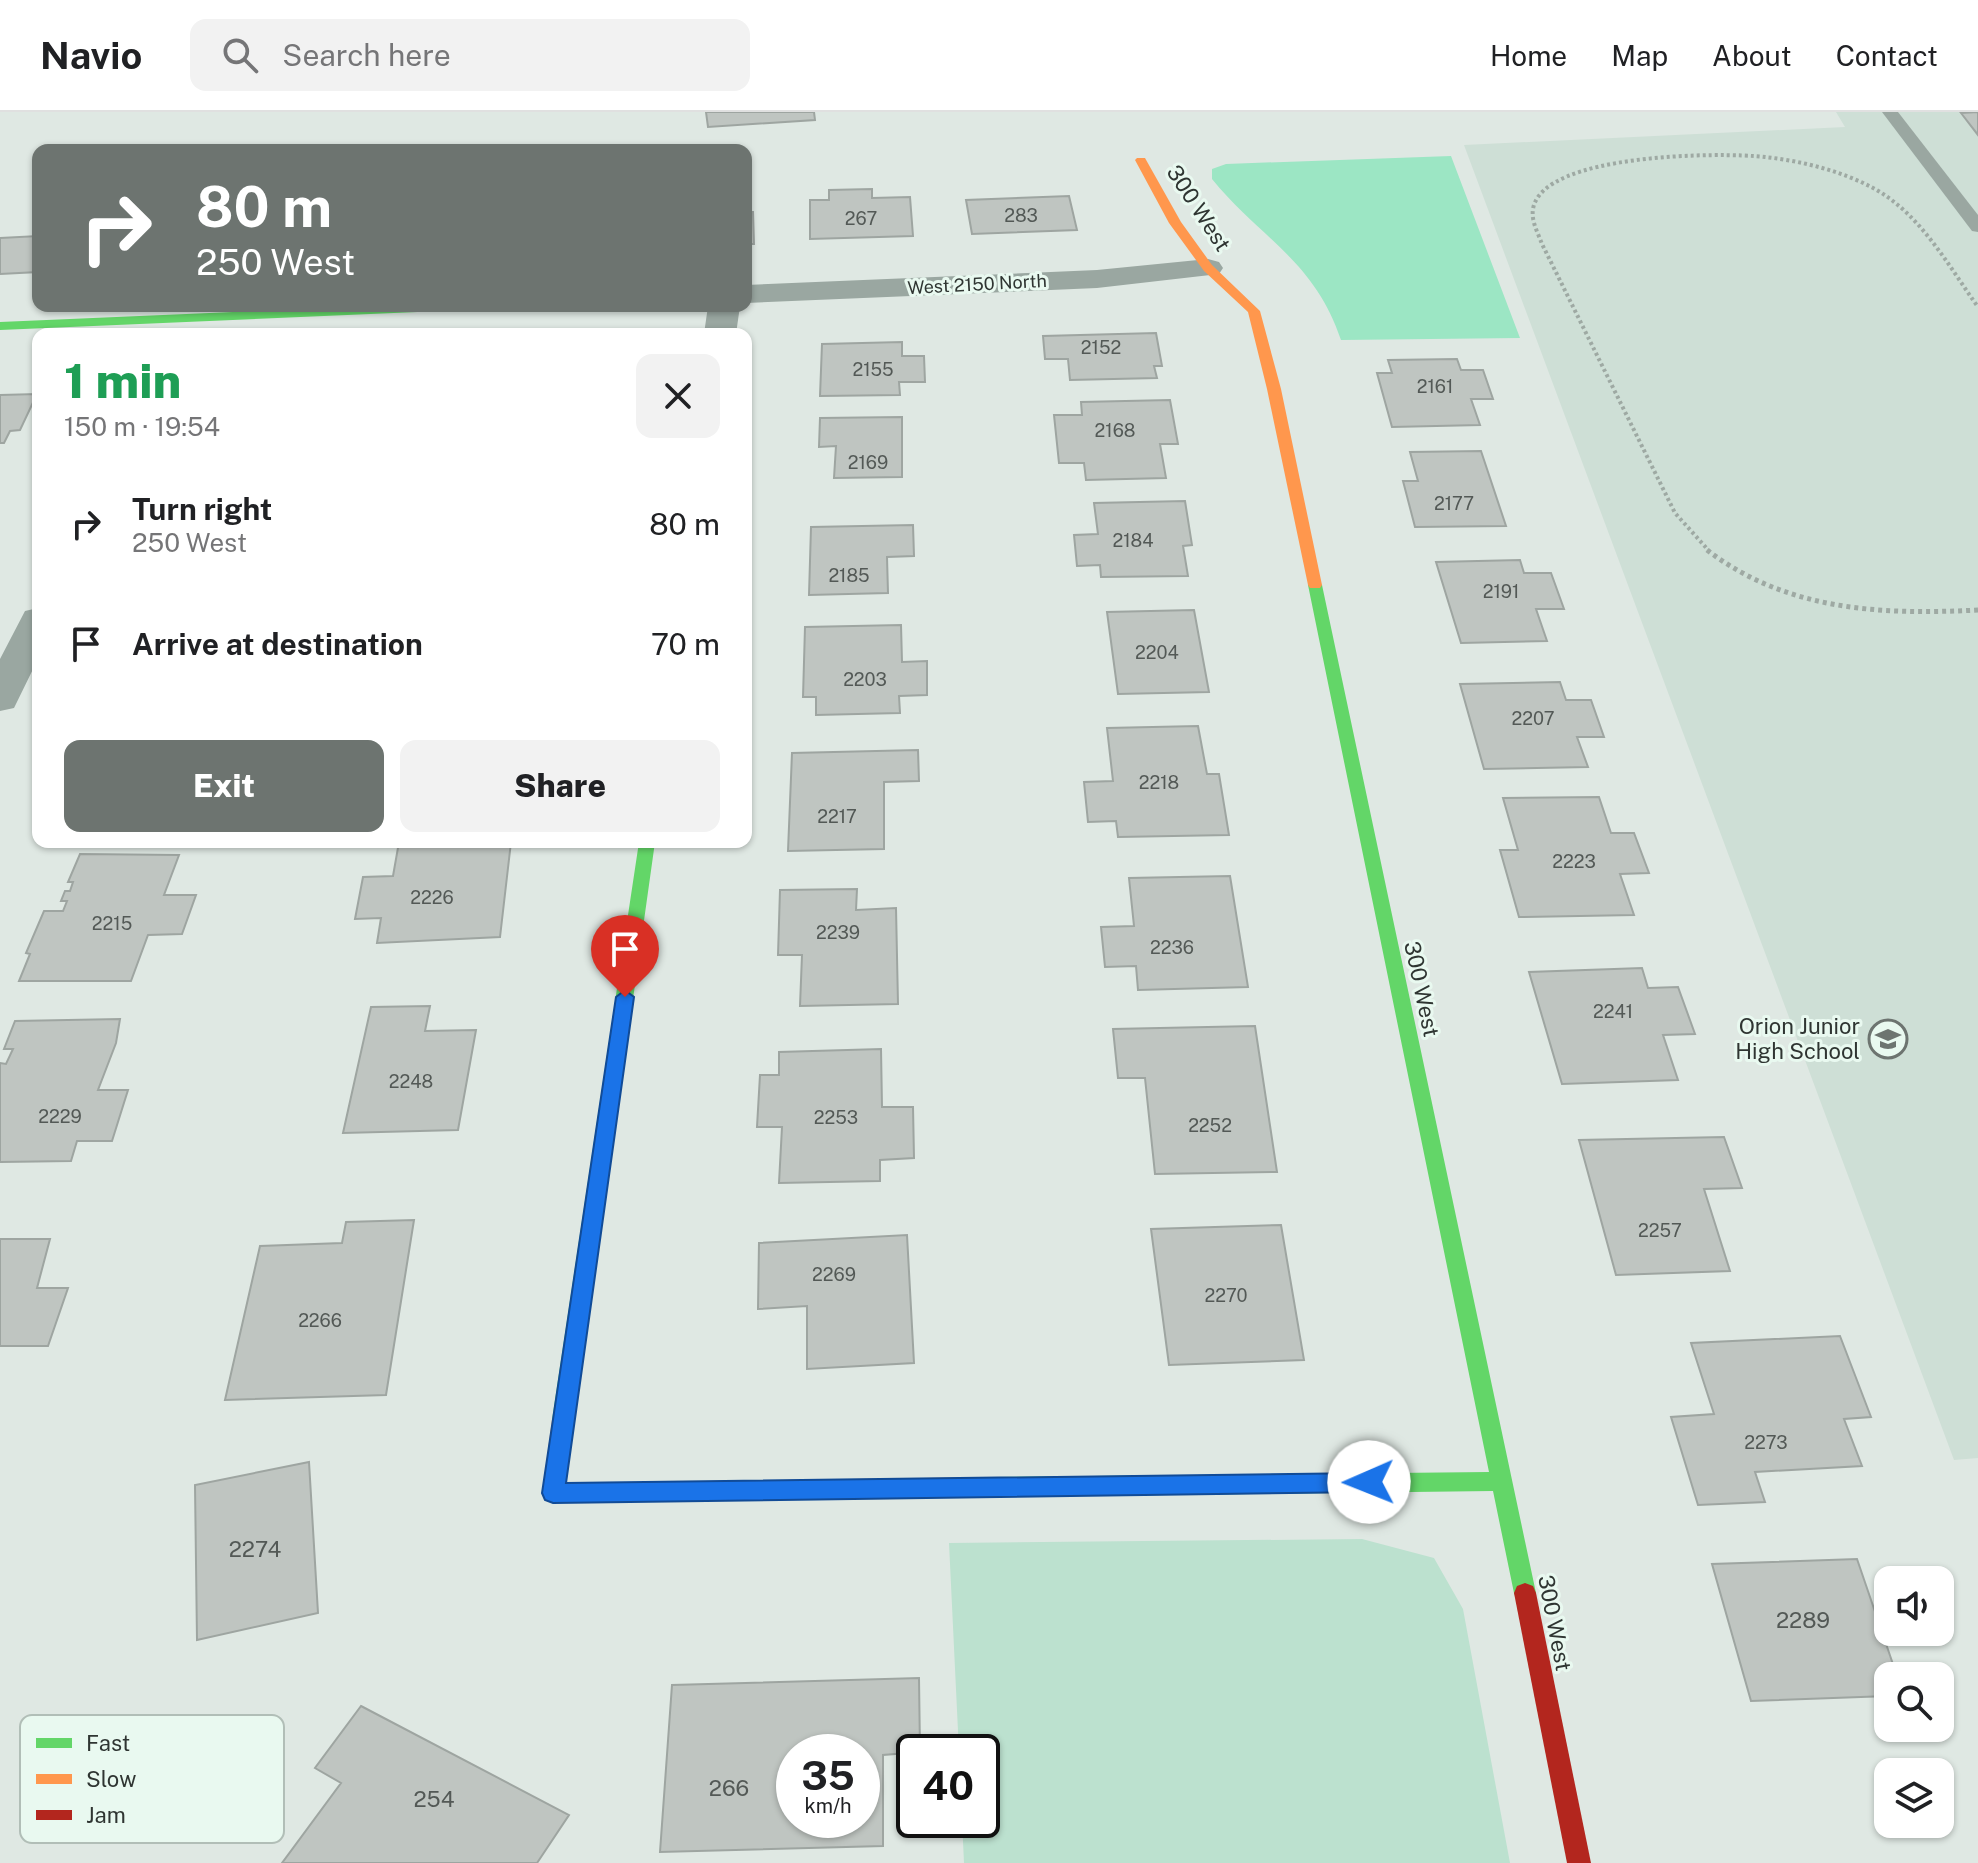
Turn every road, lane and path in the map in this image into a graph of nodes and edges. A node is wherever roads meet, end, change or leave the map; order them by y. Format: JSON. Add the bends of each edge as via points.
{"nodes":[{"id":1,"x":1890,"y":112,"type":"edge"},
{"id":2,"x":1141,"y":160,"type":"dead end"},
{"id":3,"x":1978,"y":227,"type":"edge"},
{"id":4,"x":1208,"y":268,"type":"junction"},
{"id":5,"x":752,"y":294,"type":"edge"},
{"id":6,"x":1978,"y":307,"type":"edge"},
{"id":7,"x":378,"y":312,"type":"edge"},
{"id":8,"x":0,"y":326,"type":"edge"},
{"id":9,"x":177,"y":326,"type":"edge"},
{"id":10,"x":1978,"y":610,"type":"edge"},
{"id":11,"x":32,"y":632,"type":"edge"},
{"id":12,"x":0,"y":699,"type":"edge"},
{"id":13,"x":646,"y":848,"type":"edge"},
{"id":14,"x":1502,"y":1481,"type":"junction"},
{"id":15,"x":1579,"y":1863,"type":"edge"}],
"edges":[{"from":1,"to":3,"type":"lane"},
{"from":2,"to":4,"type":"street","name":"300 West","via":[[1175,223]]},
{"from":4,"to":5,"type":"street","name":"West 2150 North","via":[[1097,279]]},
{"from":4,"to":14,"type":"street","name":"300 West","via":[[1254,311],[1274,389]]},
{"from":6,"to":10,"type":"path","via":[[1898,203],[1843,174],[1806,164],[1721,156],[1598,164],[1562,176],[1545,187],[1534,204],[1533,222],[1563,286],[1675,513],[1701,546],[1763,585],[1813,600],[1876,612]]},
{"from":7,"to":9,"type":"street"},
{"from":8,"to":9,"type":"street"},
{"from":11,"to":12,"type":"street"},
{"from":13,"to":14,"type":"street","via":[[553,1493]]},
{"from":14,"to":15,"type":"street","name":"300 West"}]}
